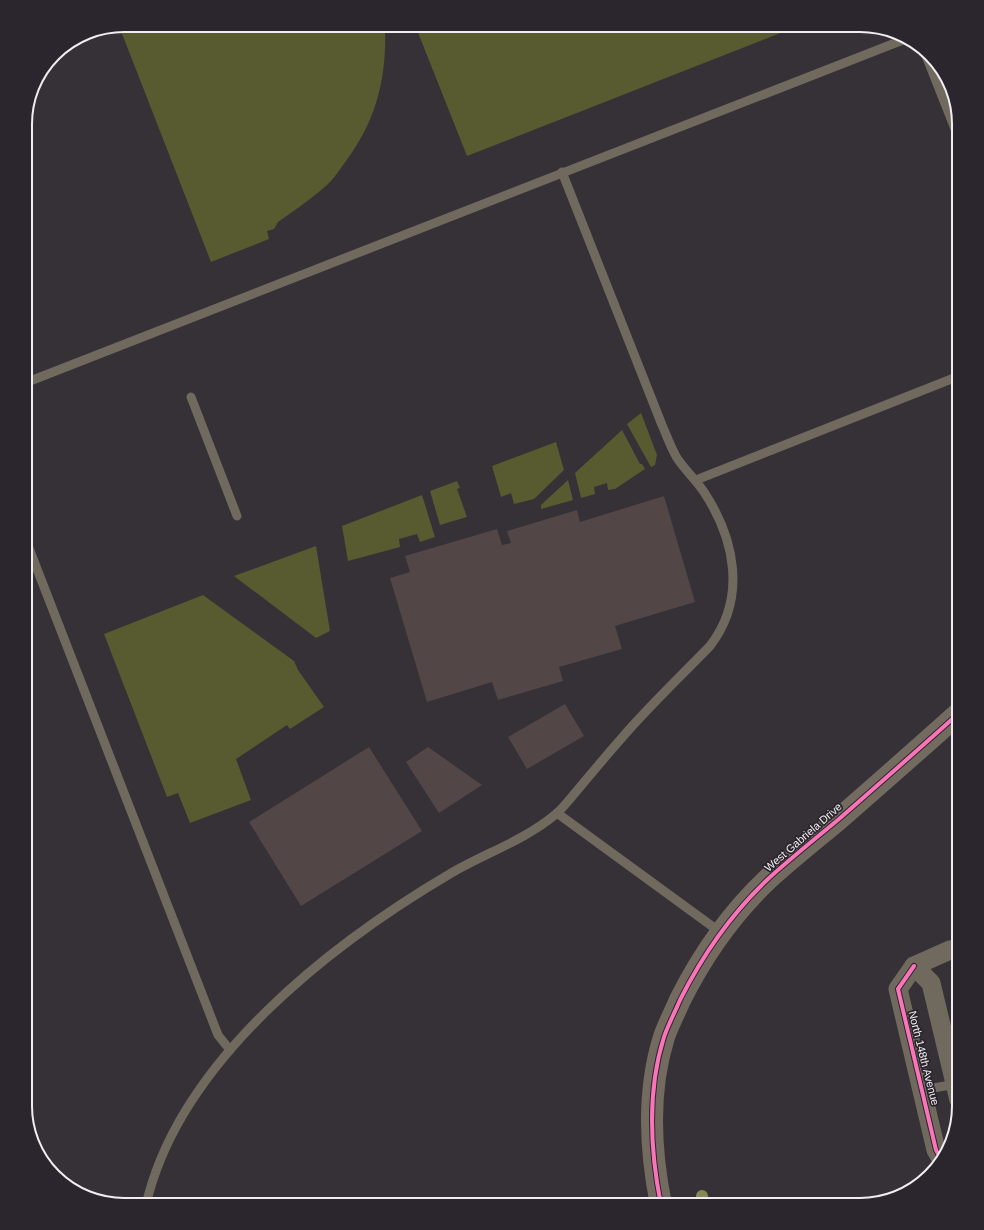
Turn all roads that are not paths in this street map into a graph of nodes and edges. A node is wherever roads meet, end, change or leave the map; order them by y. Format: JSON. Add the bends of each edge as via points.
{"nodes":[{"id":1,"x":900,"y":41,"type":"edge"},
{"id":2,"x":929,"y":63,"type":"edge"},
{"id":3,"x":952,"y":121,"type":"edge"},
{"id":4,"x":562,"y":172,"type":"junction"},
{"id":5,"x":952,"y":379,"type":"edge"},
{"id":6,"x":32,"y":380,"type":"edge"},
{"id":7,"x":191,"y":397,"type":"dead end"},
{"id":8,"x":696,"y":480,"type":"junction"},
{"id":9,"x":237,"y":516,"type":"dead end"},
{"id":10,"x":32,"y":556,"type":"edge"},
{"id":11,"x":952,"y":719,"type":"edge"},
{"id":12,"x":558,"y":813,"type":"junction"},
{"id":13,"x":720,"y":932,"type":"junction"},
{"id":14,"x":952,"y":950,"type":"edge"},
{"id":15,"x":914,"y":966,"type":"junction"},
{"id":16,"x":230,"y":1050,"type":"junction"},
{"id":17,"x":952,"y":1071,"type":"edge"},
{"id":18,"x":922,"y":1090,"type":"junction"},
{"id":19,"x":952,"y":1092,"type":"edge"},
{"id":20,"x":938,"y":1154,"type":"edge"},
{"id":21,"x":148,"y":1198,"type":"edge"},
{"id":22,"x":660,"y":1198,"type":"edge"}],
"edges":[{"from":1,"to":4,"type":"lane"},
{"from":2,"to":3,"type":"lane"},
{"from":4,"to":6,"type":"lane"},
{"from":4,"to":8,"type":"lane","via":[[662,425],[677,458]]},
{"from":5,"to":8,"type":"lane"},
{"from":7,"to":9,"type":"lane"},
{"from":8,"to":12,"type":"lane","via":[[722,525],[731,555],[732,590],[721,632],[621,738]]},
{"from":10,"to":16,"type":"lane","via":[[218,1035]]},
{"from":11,"to":13,"type":"street","name":"West Gabriela Drive","via":[[768,879]]},
{"from":12,"to":13,"type":"lane"},
{"from":12,"to":16,"type":"lane","via":[[533,832],[455,871],[340,948],[276,1003]]},
{"from":13,"to":22,"type":"street","name":"West Gabriela Drive","via":[[697,967],[675,1012],[664,1036],[656,1071],[652,1140]]},
{"from":14,"to":15,"type":"street"},
{"from":15,"to":17,"type":"street","via":[[931,983]]},
{"from":15,"to":18,"type":"street","name":"North 148th Avenue","via":[[898,989]]},
{"from":16,"to":21,"type":"lane","via":[[183,1114],[158,1166]]},
{"from":18,"to":19,"type":"lane"},
{"from":18,"to":20,"type":"street","name":"North 148th Avenue"}]}
